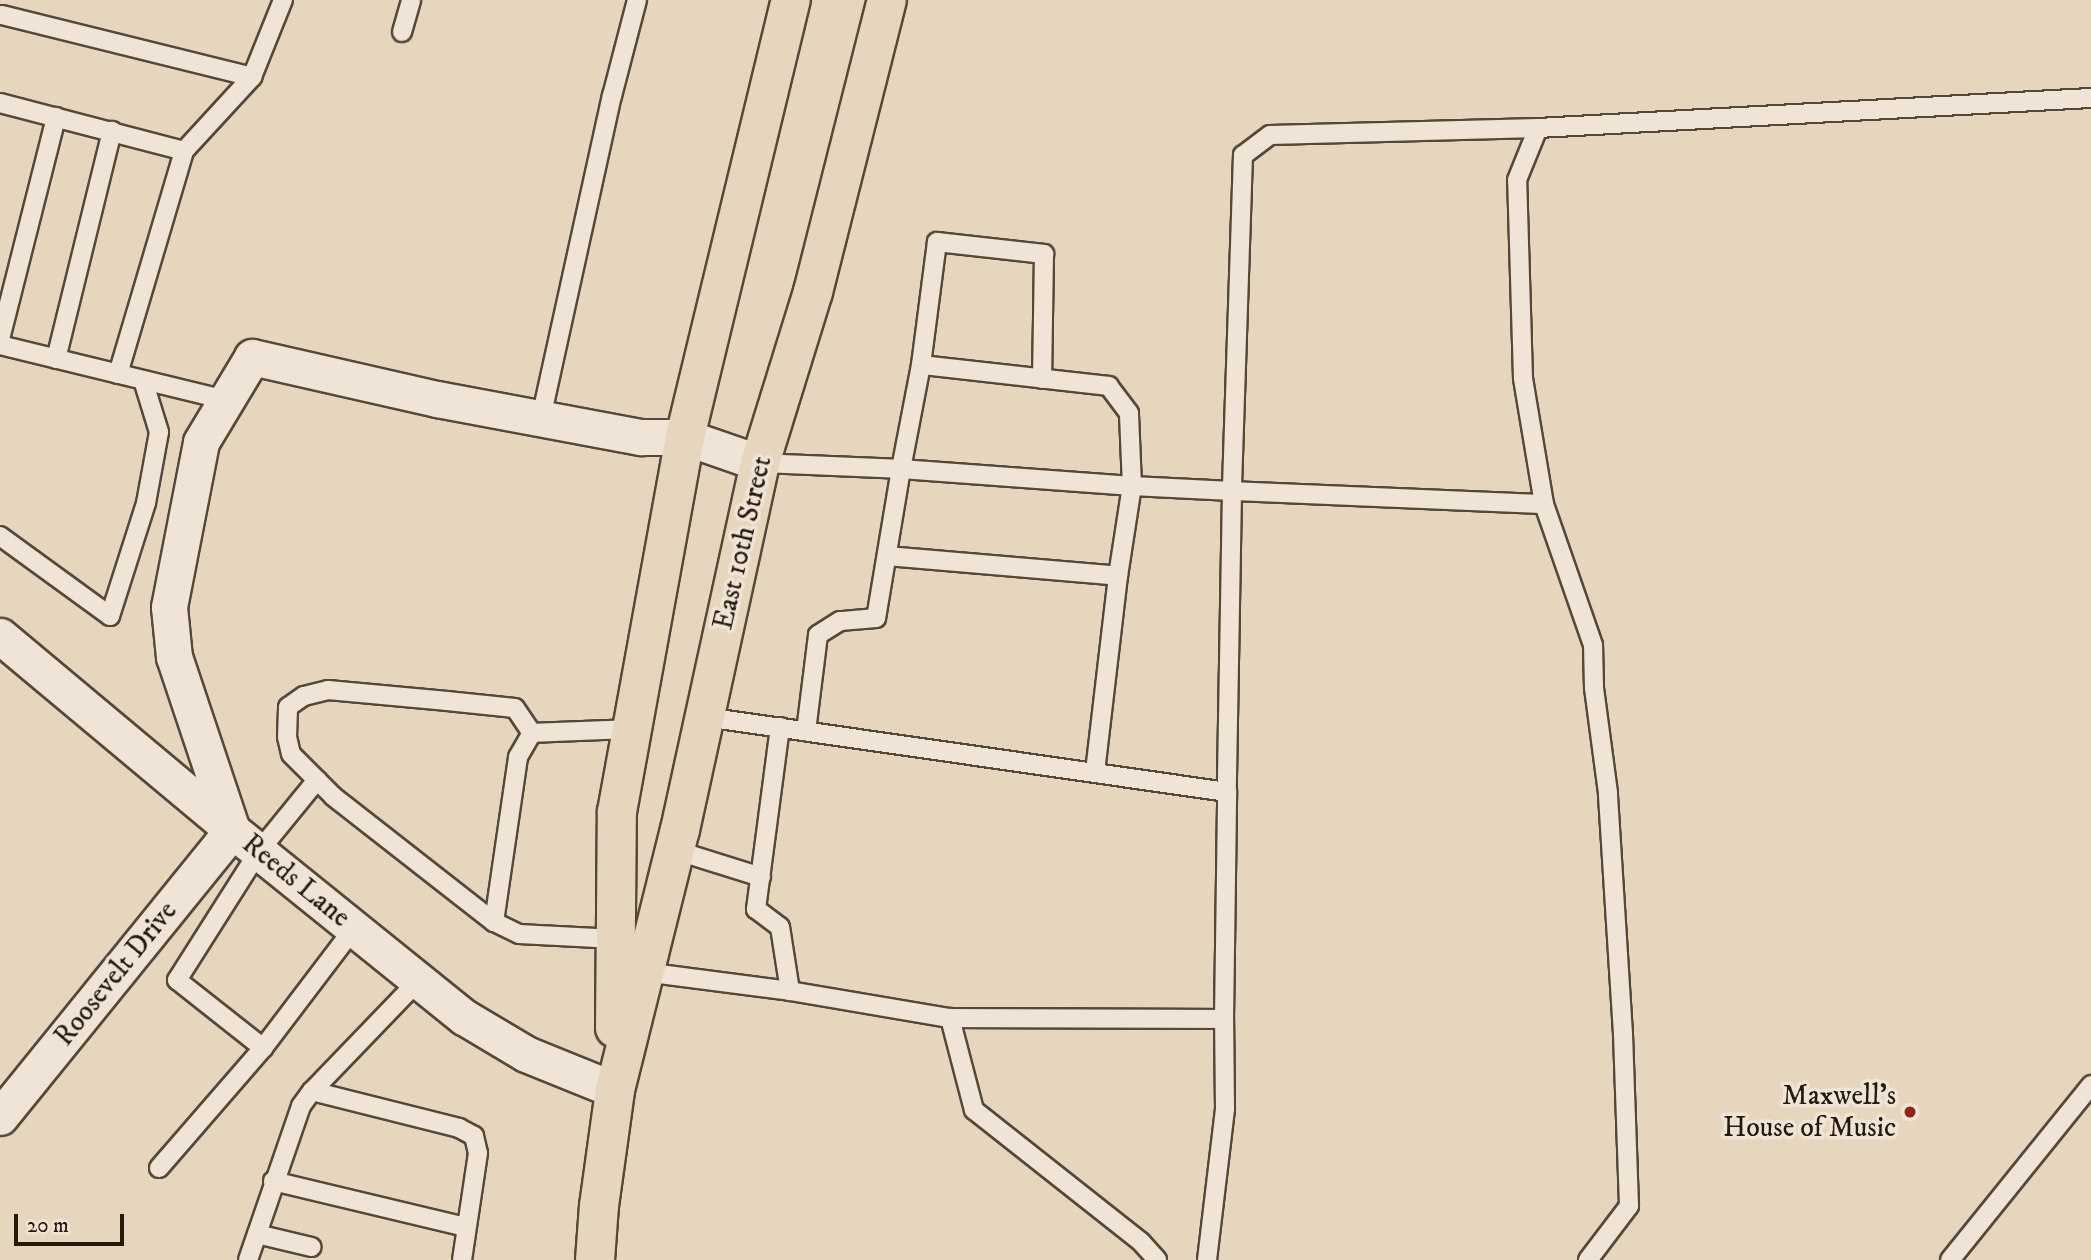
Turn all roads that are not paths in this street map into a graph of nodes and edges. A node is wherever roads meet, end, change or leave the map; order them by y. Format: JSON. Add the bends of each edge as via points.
{"nodes":[{"id":1,"x":283,"y":0,"type":"edge"},
{"id":2,"x":411,"y":0,"type":"edge"},
{"id":3,"x":637,"y":0,"type":"edge"},
{"id":4,"x":791,"y":0,"type":"edge"},
{"id":5,"x":887,"y":0,"type":"edge"},
{"id":6,"x":2,"y":12,"type":"edge"},
{"id":7,"x":402,"y":32,"type":"dead end"},
{"id":8,"x":252,"y":77,"type":"junction"},
{"id":9,"x":2091,"y":98,"type":"edge"},
{"id":10,"x":0,"y":103,"type":"edge"},
{"id":11,"x":56,"y":117,"type":"junction"},
{"id":12,"x":1538,"y":128,"type":"junction"},
{"id":13,"x":112,"y":131,"type":"junction"},
{"id":14,"x":184,"y":151,"type":"junction"},
{"id":15,"x":0,"y":339,"type":"edge"},
{"id":16,"x":0,"y":345,"type":"edge"},
{"id":17,"x":56,"y":359,"type":"junction"},
{"id":18,"x":920,"y":365,"type":"junction"},
{"id":19,"x":118,"y":374,"type":"junction"},
{"id":20,"x":1042,"y":379,"type":"junction"},
{"id":21,"x":143,"y":380,"type":"junction"},
{"id":22,"x":226,"y":400,"type":"junction"},
{"id":23,"x":541,"y":418,"type":"junction"},
{"id":24,"x":685,"y":437,"type":"junction"},
{"id":25,"x":760,"y":463,"type":"junction"},
{"id":26,"x":901,"y":469,"type":"junction"},
{"id":27,"x":1132,"y":486,"type":"junction"},
{"id":28,"x":1232,"y":491,"type":"junction"},
{"id":29,"x":1544,"y":504,"type":"junction"},
{"id":30,"x":0,"y":536,"type":"edge"},
{"id":31,"x":887,"y":556,"type":"junction"},
{"id":32,"x":1118,"y":576,"type":"junction"},
{"id":33,"x":0,"y":636,"type":"edge"},
{"id":34,"x":705,"y":717,"type":"junction"},
{"id":35,"x":780,"y":727,"type":"junction"},
{"id":36,"x":632,"y":729,"type":"junction"},
{"id":37,"x":806,"y":731,"type":"junction"},
{"id":38,"x":532,"y":733,"type":"junction"},
{"id":39,"x":1095,"y":772,"type":"junction"},
{"id":40,"x":317,"y":780,"type":"junction"},
{"id":41,"x":1227,"y":792,"type":"junction"},
{"id":42,"x":246,"y":841,"type":"junction"},
{"id":43,"x":675,"y":850,"type":"junction"},
{"id":44,"x":761,"y":877,"type":"junction"},
{"id":45,"x":494,"y":922,"type":"junction"},
{"id":46,"x":354,"y":928,"type":"junction"},
{"id":47,"x":616,"y":939,"type":"junction"},
{"id":48,"x":644,"y":972,"type":"junction"},
{"id":49,"x":418,"y":981,"type":"junction"},
{"id":50,"x":790,"y":991,"type":"junction"},
{"id":51,"x":950,"y":1018,"type":"junction"},
{"id":52,"x":1224,"y":1019,"type":"junction"},
{"id":53,"x":263,"y":1048,"type":"junction"},
{"id":54,"x":2091,"y":1085,"type":"edge"},
{"id":55,"x":615,"y":1090,"type":"junction"},
{"id":56,"x":312,"y":1091,"type":"junction"},
{"id":57,"x":0,"y":1117,"type":"edge"},
{"id":58,"x":159,"y":1168,"type":"dead end"},
{"id":59,"x":273,"y":1181,"type":"junction"},
{"id":60,"x":466,"y":1227,"type":"junction"},
{"id":61,"x":257,"y":1234,"type":"junction"},
{"id":62,"x":311,"y":1247,"type":"dead end"},
{"id":63,"x":247,"y":1260,"type":"edge"},
{"id":64,"x":461,"y":1260,"type":"edge"},
{"id":65,"x":595,"y":1260,"type":"edge"},
{"id":66,"x":1157,"y":1260,"type":"edge"},
{"id":67,"x":1208,"y":1260,"type":"edge"},
{"id":68,"x":1588,"y":1260,"type":"edge"},
{"id":69,"x":1950,"y":1260,"type":"edge"}],
"edges":[{"from":1,"to":8,"type":"lane"},
{"from":2,"to":7,"type":"lane"},
{"from":3,"to":23,"type":"lane"},
{"from":4,"to":24,"type":"main road","name":"East 10th Street"},
{"from":5,"to":25,"type":"main road","name":"East 10th Street","via":[[813,292]]},
{"from":6,"to":8,"type":"lane"},
{"from":8,"to":14,"type":"lane"},
{"from":9,"to":12,"type":"lane"},
{"from":10,"to":11,"type":"lane"},
{"from":11,"to":13,"type":"lane"},
{"from":11,"to":15,"type":"lane"},
{"from":12,"to":28,"type":"lane","via":[[1270,135],[1243,155]]},
{"from":12,"to":29,"type":"lane","via":[[1517,180],[1523,378]]},
{"from":13,"to":14,"type":"lane"},
{"from":13,"to":17,"type":"lane"},
{"from":14,"to":19,"type":"lane"},
{"from":16,"to":17,"type":"lane"},
{"from":17,"to":19,"type":"lane"},
{"from":18,"to":20,"type":"lane"},
{"from":18,"to":20,"type":"lane","via":[[937,242],[951,243],[1044,254]]},
{"from":18,"to":26,"type":"lane"},
{"from":19,"to":21,"type":"lane"},
{"from":20,"to":27,"type":"lane","via":[[1109,386],[1129,413]]},
{"from":21,"to":22,"type":"lane"},
{"from":21,"to":30,"type":"lane","via":[[159,432],[146,503],[110,615]]},
{"from":22,"to":23,"type":"street","via":[[253,357]]},
{"from":22,"to":42,"type":"street","via":[[201,442],[169,607],[174,657]]},
{"from":23,"to":24,"type":"street","via":[[641,437]]},
{"from":24,"to":25,"type":"street"},
{"from":24,"to":36,"type":"main road","name":"East 10th Street"},
{"from":25,"to":26,"type":"lane"},
{"from":25,"to":34,"type":"main road","name":"East 10th Street"},
{"from":26,"to":27,"type":"lane"},
{"from":26,"to":31,"type":"lane"},
{"from":27,"to":28,"type":"lane"},
{"from":27,"to":32,"type":"lane"},
{"from":28,"to":29,"type":"lane"},
{"from":28,"to":41,"type":"lane"},
{"from":29,"to":68,"type":"lane","via":[[1593,645],[1608,793],[1623,1034],[1629,1206]]},
{"from":31,"to":32,"type":"lane"},
{"from":31,"to":37,"type":"lane","via":[[876,618],[840,621],[818,635]]},
{"from":32,"to":39,"type":"lane"},
{"from":33,"to":42,"type":"street","name":"Reeds Lane"},
{"from":34,"to":35,"type":"lane"},
{"from":34,"to":43,"type":"main road","name":"East 10th Street"},
{"from":35,"to":37,"type":"lane"},
{"from":35,"to":44,"type":"lane"},
{"from":36,"to":38,"type":"lane"},
{"from":36,"to":47,"type":"main road","name":"East 10th Street","via":[[617,812]]},
{"from":37,"to":39,"type":"lane"},
{"from":38,"to":40,"type":"lane","via":[[514,708],[328,690],[304,696],[288,707],[291,754]]},
{"from":38,"to":45,"type":"lane","via":[[518,757]]},
{"from":39,"to":41,"type":"lane"},
{"from":40,"to":42,"type":"lane"},
{"from":40,"to":45,"type":"lane"},
{"from":41,"to":52,"type":"lane"},
{"from":42,"to":46,"type":"street","name":"Reeds Lane"},
{"from":42,"to":53,"type":"lane","via":[[177,980]]},
{"from":42,"to":57,"type":"street","name":"Roosevelt Drive"},
{"from":43,"to":44,"type":"lane"},
{"from":43,"to":48,"type":"main road","name":"East 10th Street"},
{"from":44,"to":50,"type":"lane","via":[[756,909],[780,927]]},
{"from":45,"to":47,"type":"lane","via":[[519,934]]},
{"from":46,"to":49,"type":"street","name":"Reeds Lane"},
{"from":46,"to":53,"type":"lane"},
{"from":47,"to":55,"type":"main road","name":"East 10th Street"},
{"from":48,"to":50,"type":"lane"},
{"from":48,"to":55,"type":"main road","name":"East 10th Street"},
{"from":49,"to":55,"type":"street","name":"Reeds Lane","via":[[495,1038]]},
{"from":49,"to":56,"type":"lane"},
{"from":50,"to":51,"type":"lane"},
{"from":51,"to":52,"type":"lane"},
{"from":51,"to":66,"type":"lane","via":[[974,1110],[1141,1242]]},
{"from":52,"to":67,"type":"lane","via":[[1225,1108]]},
{"from":53,"to":58,"type":"lane"},
{"from":54,"to":69,"type":"lane"},
{"from":55,"to":65,"type":"main road","name":"East 10th Street"},
{"from":56,"to":59,"type":"lane","via":[[301,1106]]},
{"from":56,"to":60,"type":"lane","via":[[459,1128],[474,1136],[478,1153]]},
{"from":59,"to":60,"type":"lane"},
{"from":59,"to":61,"type":"lane"},
{"from":60,"to":64,"type":"lane"},
{"from":61,"to":62,"type":"lane"},
{"from":61,"to":63,"type":"lane"}]}
